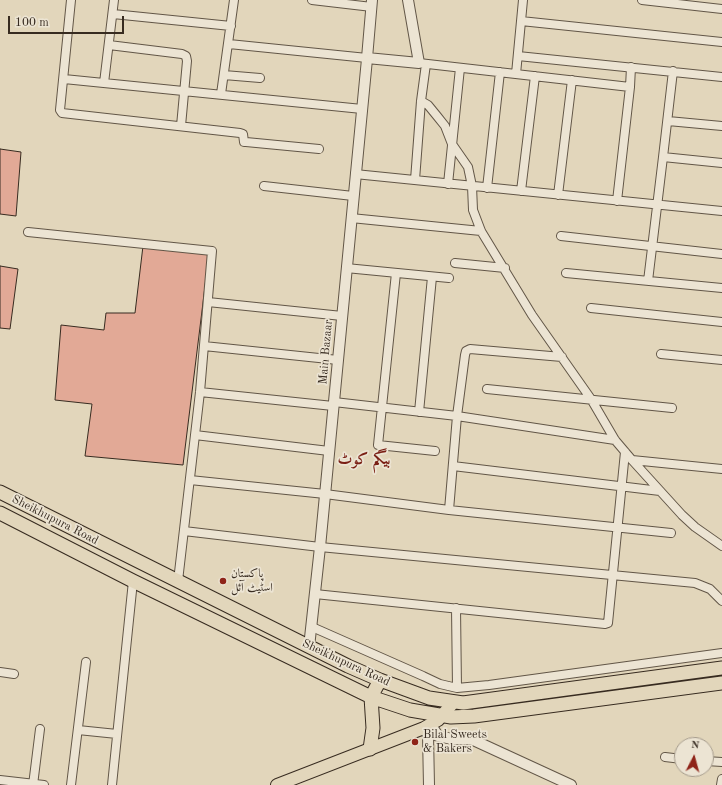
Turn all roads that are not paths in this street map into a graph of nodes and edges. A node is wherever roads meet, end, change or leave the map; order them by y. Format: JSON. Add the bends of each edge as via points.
{"nodes":[{"id":1,"x":71,"y":0,"type":"edge"},
{"id":2,"x":114,"y":0,"type":"edge"},
{"id":3,"x":234,"y":0,"type":"edge"},
{"id":4,"x":312,"y":0,"type":"edge"},
{"id":5,"x":408,"y":0,"type":"edge"},
{"id":6,"x":523,"y":0,"type":"edge"},
{"id":7,"x":642,"y":0,"type":"edge"},
{"id":8,"x":372,"y":3,"type":"edge"},
{"id":9,"x":722,"y":9,"type":"edge"},
{"id":10,"x":113,"y":14,"type":"junction"},
{"id":11,"x":521,"y":21,"type":"junction"},
{"id":12,"x":231,"y":26,"type":"junction"},
{"id":13,"x":722,"y":42,"type":"edge"},
{"id":14,"x":228,"y":44,"type":"junction"},
{"id":15,"x":109,"y":45,"type":"junction"},
{"id":16,"x":518,"y":56,"type":"junction"},
{"id":17,"x":367,"y":58,"type":"junction"},
{"id":18,"x":423,"y":63,"type":"junction"},
{"id":19,"x":631,"y":67,"type":"junction"},
{"id":20,"x":460,"y":68,"type":"junction"},
{"id":21,"x":673,"y":71,"type":"junction"},
{"id":22,"x":500,"y":72,"type":"junction"},
{"id":23,"x":516,"y":74,"type":"junction"},
{"id":24,"x":224,"y":75,"type":"junction"},
{"id":25,"x":535,"y":76,"type":"junction"},
{"id":26,"x":722,"y":77,"type":"edge"},
{"id":27,"x":260,"y":78,"type":"dead end"},
{"id":28,"x":64,"y":79,"type":"junction"},
{"id":29,"x":572,"y":80,"type":"junction"},
{"id":30,"x":104,"y":83,"type":"junction"},
{"id":31,"x":630,"y":87,"type":"junction"},
{"id":32,"x":184,"y":90,"type":"junction"},
{"id":33,"x":221,"y":94,"type":"junction"},
{"id":34,"x":421,"y":101,"type":"junction"},
{"id":35,"x":362,"y":109,"type":"junction"},
{"id":36,"x":668,"y":121,"type":"junction"},
{"id":37,"x":181,"y":126,"type":"junction"},
{"id":38,"x":722,"y":126,"type":"edge"},
{"id":39,"x":452,"y":144,"type":"junction"},
{"id":40,"x":319,"y":149,"type":"dead end"},
{"id":41,"x":663,"y":158,"type":"junction"},
{"id":42,"x":722,"y":163,"type":"edge"},
{"id":43,"x":355,"y":174,"type":"junction"},
{"id":44,"x":415,"y":180,"type":"junction"},
{"id":45,"x":448,"y":184,"type":"junction"},
{"id":46,"x":264,"y":186,"type":"dead end"},
{"id":47,"x":472,"y":186,"type":"junction"},
{"id":48,"x":487,"y":188,"type":"junction"},
{"id":49,"x":521,"y":191,"type":"junction"},
{"id":50,"x":558,"y":195,"type":"junction"},
{"id":51,"x":353,"y":196,"type":"junction"},
{"id":52,"x":617,"y":201,"type":"junction"},
{"id":53,"x":658,"y":205,"type":"junction"},
{"id":54,"x":722,"y":211,"type":"edge"},
{"id":55,"x":351,"y":218,"type":"junction"},
{"id":56,"x":482,"y":231,"type":"junction"},
{"id":57,"x":28,"y":232,"type":"dead end"},
{"id":58,"x":561,"y":236,"type":"dead end"},
{"id":59,"x":652,"y":246,"type":"junction"},
{"id":60,"x":722,"y":254,"type":"edge"},
{"id":61,"x":455,"y":263,"type":"dead end"},
{"id":62,"x":346,"y":268,"type":"junction"},
{"id":63,"x":505,"y":268,"type":"junction"},
{"id":64,"x":396,"y":273,"type":"junction"},
{"id":65,"x":566,"y":273,"type":"dead end"},
{"id":66,"x":432,"y":277,"type":"junction"},
{"id":67,"x":449,"y":278,"type":"dead end"},
{"id":68,"x":648,"y":281,"type":"junction"},
{"id":69,"x":722,"y":288,"type":"edge"},
{"id":70,"x":208,"y":302,"type":"junction"},
{"id":71,"x":591,"y":308,"type":"dead end"},
{"id":72,"x":342,"y":316,"type":"junction"},
{"id":73,"x":722,"y":322,"type":"edge"},
{"id":74,"x":204,"y":346,"type":"junction"},
{"id":75,"x":661,"y":354,"type":"dead end"},
{"id":76,"x":562,"y":357,"type":"junction"},
{"id":77,"x":338,"y":360,"type":"junction"},
{"id":78,"x":722,"y":360,"type":"edge"},
{"id":79,"x":487,"y":389,"type":"dead end"},
{"id":80,"x":200,"y":392,"type":"junction"},
{"id":81,"x":590,"y":399,"type":"junction"},
{"id":82,"x":334,"y":404,"type":"junction"},
{"id":83,"x":382,"y":407,"type":"junction"},
{"id":84,"x":672,"y":408,"type":"dead end"},
{"id":85,"x":419,"y":412,"type":"junction"},
{"id":86,"x":457,"y":416,"type":"junction"},
{"id":87,"x":195,"y":435,"type":"junction"},
{"id":88,"x":615,"y":440,"type":"junction"},
{"id":89,"x":329,"y":451,"type":"junction"},
{"id":90,"x":435,"y":451,"type":"dead end"},
{"id":91,"x":625,"y":452,"type":"junction"},
{"id":92,"x":632,"y":460,"type":"junction"},
{"id":93,"x":453,"y":466,"type":"junction"},
{"id":94,"x":722,"y":469,"type":"edge"},
{"id":95,"x":190,"y":480,"type":"junction"},
{"id":96,"x":622,"y":486,"type":"junction"},
{"id":97,"x":660,"y":491,"type":"junction"},
{"id":98,"x":0,"y":492,"type":"edge"},
{"id":99,"x":325,"y":494,"type":"junction"},
{"id":100,"x":449,"y":510,"type":"junction"},
{"id":101,"x":0,"y":514,"type":"edge"},
{"id":102,"x":617,"y":528,"type":"junction"},
{"id":103,"x":184,"y":531,"type":"junction"},
{"id":104,"x":671,"y":533,"type":"dead end"},
{"id":105,"x":722,"y":546,"type":"edge"},
{"id":106,"x":320,"y":547,"type":"junction"},
{"id":107,"x":613,"y":576,"type":"junction"},
{"id":108,"x":133,"y":581,"type":"junction"},
{"id":109,"x":178,"y":581,"type":"junction"},
{"id":110,"x":315,"y":594,"type":"junction"},
{"id":111,"x":722,"y":601,"type":"edge"},
{"id":112,"x":456,"y":608,"type":"junction"},
{"id":113,"x":312,"y":627,"type":"junction"},
{"id":114,"x":309,"y":647,"type":"junction"},
{"id":115,"x":722,"y":653,"type":"edge"},
{"id":116,"x":86,"y":662,"type":"dead end"},
{"id":117,"x":722,"y":668,"type":"edge"},
{"id":118,"x":0,"y":672,"type":"edge"},
{"id":119,"x":14,"y":674,"type":"dead end"},
{"id":120,"x":380,"y":680,"type":"junction"},
{"id":121,"x":722,"y":683,"type":"edge"},
{"id":122,"x":457,"y":688,"type":"junction"},
{"id":123,"x":371,"y":698,"type":"junction"},
{"id":124,"x":458,"y":703,"type":"junction"},
{"id":125,"x":446,"y":717,"type":"junction"},
{"id":126,"x":40,"y":729,"type":"dead end"},
{"id":127,"x":78,"y":730,"type":"junction"},
{"id":128,"x":429,"y":730,"type":"junction"},
{"id":129,"x":117,"y":734,"type":"junction"},
{"id":130,"x":370,"y":749,"type":"junction"},
{"id":131,"x":665,"y":757,"type":"dead end"},
{"id":132,"x":674,"y":758,"type":"edge"},
{"id":133,"x":722,"y":779,"type":"edge"},
{"id":134,"x":0,"y":780,"type":"edge"},
{"id":135,"x":33,"y":784,"type":"edge"},
{"id":136,"x":44,"y":785,"type":"edge"},
{"id":137,"x":71,"y":785,"type":"edge"},
{"id":138,"x":112,"y":785,"type":"edge"},
{"id":139,"x":277,"y":785,"type":"edge"},
{"id":140,"x":300,"y":785,"type":"edge"},
{"id":141,"x":429,"y":785,"type":"edge"},
{"id":142,"x":571,"y":785,"type":"edge"},
{"id":143,"x":721,"y":785,"type":"edge"}],
"edges":[{"from":1,"to":28,"type":"street"},
{"from":2,"to":10,"type":"street"},
{"from":3,"to":12,"type":"street"},
{"from":4,"to":8,"type":"street"},
{"from":5,"to":18,"type":"street"},
{"from":6,"to":11,"type":"street"},
{"from":7,"to":9,"type":"street"},
{"from":8,"to":17,"type":"street","name":"Main Bazaar"},
{"from":10,"to":12,"type":"street"},
{"from":10,"to":15,"type":"street"},
{"from":11,"to":13,"type":"street"},
{"from":11,"to":16,"type":"street"},
{"from":12,"to":14,"type":"street"},
{"from":14,"to":17,"type":"street"},
{"from":14,"to":24,"type":"street"},
{"from":15,"to":30,"type":"street"},
{"from":15,"to":32,"type":"street","via":[[186,56]]},
{"from":16,"to":19,"type":"street"},
{"from":16,"to":23,"type":"street"},
{"from":17,"to":18,"type":"street"},
{"from":17,"to":35,"type":"street","name":"Main Bazaar"},
{"from":18,"to":20,"type":"street"},
{"from":18,"to":34,"type":"street"},
{"from":19,"to":21,"type":"street"},
{"from":19,"to":31,"type":"street"},
{"from":20,"to":22,"type":"street"},
{"from":20,"to":39,"type":"street"},
{"from":21,"to":26,"type":"street"},
{"from":21,"to":36,"type":"street"},
{"from":22,"to":23,"type":"street"},
{"from":22,"to":48,"type":"street"},
{"from":23,"to":25,"type":"street"},
{"from":24,"to":27,"type":"street"},
{"from":24,"to":33,"type":"street"},
{"from":25,"to":29,"type":"street"},
{"from":25,"to":49,"type":"street"},
{"from":28,"to":30,"type":"street"},
{"from":28,"to":37,"type":"street","via":[[60,110],[62,113]]},
{"from":29,"to":31,"type":"street"},
{"from":29,"to":50,"type":"street"},
{"from":30,"to":32,"type":"street"},
{"from":31,"to":52,"type":"street"},
{"from":32,"to":33,"type":"street"},
{"from":32,"to":37,"type":"street"},
{"from":33,"to":35,"type":"street"},
{"from":34,"to":39,"type":"street","via":[[438,116]]},
{"from":34,"to":44,"type":"street"},
{"from":35,"to":43,"type":"street","name":"Main Bazaar"},
{"from":36,"to":38,"type":"street"},
{"from":36,"to":41,"type":"street"},
{"from":37,"to":40,"type":"street","via":[[240,133],[243,134],[244,142]]},
{"from":39,"to":45,"type":"street"},
{"from":39,"to":47,"type":"street","via":[[468,167]]},
{"from":41,"to":42,"type":"street"},
{"from":41,"to":53,"type":"street"},
{"from":43,"to":44,"type":"street"},
{"from":43,"to":51,"type":"street","name":"Main Bazaar"},
{"from":44,"to":45,"type":"street"},
{"from":45,"to":47,"type":"street"},
{"from":46,"to":51,"type":"street"},
{"from":47,"to":48,"type":"street"},
{"from":47,"to":56,"type":"street","via":[[473,210]]},
{"from":48,"to":49,"type":"street"},
{"from":49,"to":50,"type":"street"},
{"from":50,"to":52,"type":"street"},
{"from":51,"to":55,"type":"street","name":"Main Bazaar"},
{"from":52,"to":53,"type":"street"},
{"from":53,"to":54,"type":"street"},
{"from":53,"to":59,"type":"street"},
{"from":55,"to":56,"type":"street"},
{"from":55,"to":62,"type":"street","name":"Main Bazaar"},
{"from":56,"to":63,"type":"street"},
{"from":57,"to":70,"type":"street","via":[[212,251]]},
{"from":58,"to":59,"type":"street"},
{"from":59,"to":60,"type":"street"},
{"from":59,"to":68,"type":"street"},
{"from":61,"to":63,"type":"street"},
{"from":62,"to":64,"type":"street"},
{"from":62,"to":72,"type":"street","name":"Main Bazaar"},
{"from":63,"to":76,"type":"street","via":[[532,315]]},
{"from":64,"to":66,"type":"street"},
{"from":64,"to":83,"type":"street"},
{"from":65,"to":68,"type":"street"},
{"from":66,"to":67,"type":"street"},
{"from":66,"to":85,"type":"street"},
{"from":68,"to":69,"type":"street"},
{"from":70,"to":72,"type":"street"},
{"from":70,"to":74,"type":"street"},
{"from":71,"to":73,"type":"street"},
{"from":72,"to":77,"type":"street","name":"Main Bazaar"},
{"from":74,"to":77,"type":"street"},
{"from":74,"to":80,"type":"street"},
{"from":75,"to":78,"type":"street"},
{"from":76,"to":81,"type":"street"},
{"from":76,"to":86,"type":"street","via":[[470,349],[466,351]]},
{"from":77,"to":82,"type":"street","name":"Main Bazaar"},
{"from":79,"to":81,"type":"street"},
{"from":80,"to":82,"type":"street"},
{"from":80,"to":87,"type":"street"},
{"from":81,"to":84,"type":"street"},
{"from":81,"to":88,"type":"street"},
{"from":82,"to":83,"type":"street"},
{"from":82,"to":89,"type":"street","name":"Main Bazaar"},
{"from":83,"to":85,"type":"street"},
{"from":83,"to":90,"type":"street","via":[[378,445]]},
{"from":85,"to":86,"type":"street"},
{"from":86,"to":88,"type":"street"},
{"from":86,"to":93,"type":"street"},
{"from":87,"to":89,"type":"street"},
{"from":87,"to":95,"type":"street"},
{"from":88,"to":91,"type":"street"},
{"from":89,"to":99,"type":"street","name":"Main Bazaar"},
{"from":91,"to":92,"type":"street"},
{"from":91,"to":96,"type":"street"},
{"from":92,"to":94,"type":"street"},
{"from":92,"to":97,"type":"street"},
{"from":93,"to":96,"type":"street"},
{"from":93,"to":100,"type":"street"},
{"from":95,"to":99,"type":"street"},
{"from":95,"to":103,"type":"street"},
{"from":96,"to":97,"type":"street"},
{"from":96,"to":102,"type":"street"},
{"from":97,"to":105,"type":"street","via":[[695,527]]},
{"from":98,"to":109,"type":"highway","name":"Sheikhupura Road"},
{"from":99,"to":100,"type":"street"},
{"from":99,"to":106,"type":"street","name":"Main Bazaar"},
{"from":100,"to":102,"type":"street"},
{"from":101,"to":108,"type":"highway","name":"Sheikhupura Road"},
{"from":102,"to":104,"type":"street"},
{"from":102,"to":107,"type":"street"},
{"from":103,"to":106,"type":"street"},
{"from":103,"to":109,"type":"street"},
{"from":106,"to":107,"type":"street"},
{"from":106,"to":110,"type":"street","name":"Main Bazaar"},
{"from":107,"to":111,"type":"street","via":[[695,583],[710,589]]},
{"from":107,"to":112,"type":"street","via":[[609,620],[605,624]]},
{"from":108,"to":123,"type":"highway","name":"Sheikhupura Road"},
{"from":108,"to":129,"type":"street"},
{"from":109,"to":114,"type":"highway","name":"Sheikhupura Road"},
{"from":110,"to":112,"type":"street"},
{"from":110,"to":113,"type":"street","name":"Main Bazaar"},
{"from":112,"to":122,"type":"street"},
{"from":113,"to":114,"type":"street","name":"Main Bazaar"},
{"from":113,"to":122,"type":"street","via":[[440,684]]},
{"from":114,"to":120,"type":"highway","name":"Sheikhupura Road"},
{"from":115,"to":122,"type":"street"},
{"from":116,"to":127,"type":"street"},
{"from":117,"to":124,"type":"highway","name":"Sheikhupura Road"},
{"from":118,"to":119,"type":"street"},
{"from":120,"to":123,"type":"highway"},
{"from":120,"to":124,"type":"highway","name":"Sheikhupura Road","via":[[416,694]]},
{"from":121,"to":125,"type":"highway","name":"Sheikhupura Road","via":[[474,716]]},
{"from":123,"to":125,"type":"highway","name":"Sheikhupura Road","via":[[410,710]]},
{"from":123,"to":130,"type":"highway","via":[[373,728]]},
{"from":124,"to":125,"type":"main road"},
{"from":125,"to":128,"type":"main road"},
{"from":126,"to":135,"type":"street"},
{"from":127,"to":129,"type":"street"},
{"from":127,"to":137,"type":"street"},
{"from":128,"to":130,"type":"main road"},
{"from":128,"to":140,"type":"main road"},
{"from":128,"to":141,"type":"street"},
{"from":128,"to":142,"type":"street","via":[[438,736],[471,739]]},
{"from":129,"to":138,"type":"street"},
{"from":130,"to":139,"type":"main road"},
{"from":131,"to":132,"type":"street"},
{"from":133,"to":143,"type":"street"},
{"from":134,"to":135,"type":"street"},
{"from":135,"to":136,"type":"street"}]}
